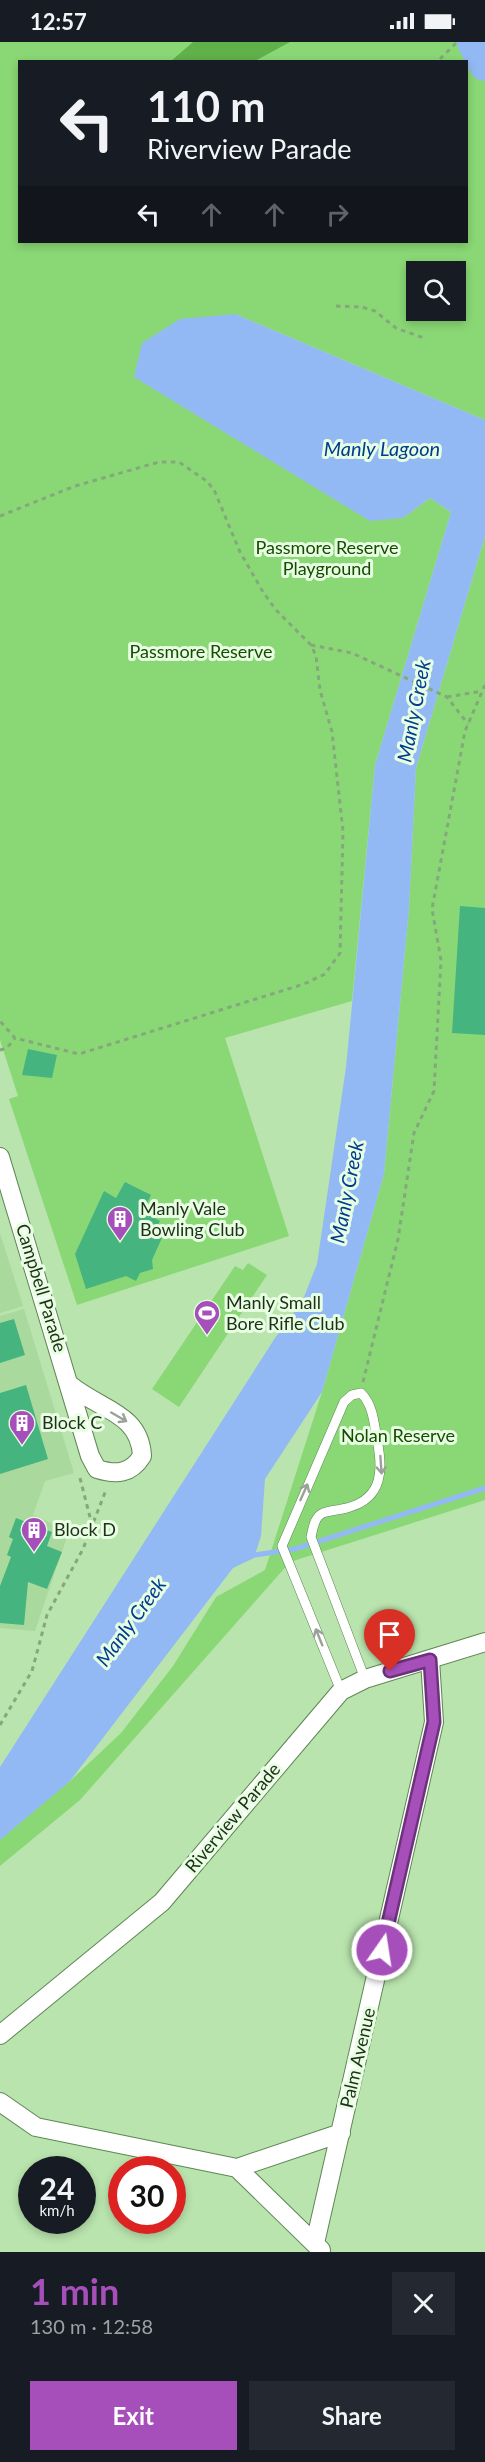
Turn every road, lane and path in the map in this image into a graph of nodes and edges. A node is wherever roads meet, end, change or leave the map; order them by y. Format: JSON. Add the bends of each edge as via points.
{"nodes":[{"id":1,"x":456,"y":43,"type":"edge"},
{"id":2,"x":440,"y":59,"type":"dead end"},
{"id":3,"x":336,"y":306,"type":"dead end"},
{"id":4,"x":424,"y":338,"type":"dead end"},
{"id":5,"x":0,"y":516,"type":"edge"},
{"id":6,"x":311,"y":645,"type":"junction"},
{"id":7,"x":485,"y":685,"type":"edge"},
{"id":8,"x":482,"y":692,"type":"junction"},
{"id":9,"x":447,"y":697,"type":"junction"},
{"id":10,"x":468,"y":724,"type":"junction"},
{"id":11,"x":0,"y":1021,"type":"edge"},
{"id":12,"x":15,"y":1038,"type":"junction"},
{"id":13,"x":0,"y":1050,"type":"edge"},
{"id":14,"x":0,"y":1157,"type":"edge"},
{"id":15,"x":70,"y":1385,"type":"junction"},
{"id":16,"x":361,"y":1393,"type":"junction"},
{"id":17,"x":113,"y":1474,"type":"junction"},
{"id":18,"x":485,"y":1642,"type":"edge"},
{"id":19,"x":430,"y":1660,"type":"junction"},
{"id":20,"x":365,"y":1679,"type":"junction"},
{"id":21,"x":341,"y":1691,"type":"junction"},
{"id":22,"x":0,"y":1725,"type":"edge"},
{"id":23,"x":0,"y":2035,"type":"edge"},
{"id":24,"x":0,"y":2102,"type":"edge"},
{"id":25,"x":342,"y":2133,"type":"junction"},
{"id":26,"x":237,"y":2168,"type":"junction"},
{"id":27,"x":319,"y":2247,"type":"edge"}],
"edges":[{"from":1,"to":2,"type":"path"},
{"from":3,"to":4,"type":"path","via":[[375,311],[396,328]]},
{"from":5,"to":6,"type":"path","via":[[135,466],[179,462],[208,482],[263,592]]},
{"from":6,"to":9,"type":"path","via":[[352,653]]},
{"from":6,"to":12,"type":"path","via":[[332,732],[343,831],[340,953],[325,974],[79,1054]]},
{"from":7,"to":8,"type":"path"},
{"from":8,"to":9,"type":"path"},
{"from":8,"to":10,"type":"path"},
{"from":9,"to":10,"type":"path"},
{"from":10,"to":16,"type":"path","via":[[432,909],[441,960],[434,1090],[414,1133],[398,1239]]},
{"from":11,"to":12,"type":"path"},
{"from":12,"to":13,"type":"path","via":[[8,1048]]},
{"from":14,"to":15,"type":"street","name":"Campbell Parade"},
{"from":15,"to":17,"type":"street","name":"Campbell Parade","via":[[90,1456],[97,1468]]},
{"from":15,"to":17,"type":"street","one_way":true,"via":[[128,1421],[137,1431],[142,1456],[129,1470]]},
{"from":16,"to":20,"type":"lane","one_way":true,"via":[[369,1401],[381,1475],[375,1492],[364,1502],[321,1514],[311,1537]]},
{"from":21,"to":16,"type":"lane","one_way":true,"via":[[282,1546],[344,1402]]},
{"from":17,"to":22,"type":"path","via":[[82,1549],[47,1615],[32,1671]]},
{"from":18,"to":19,"type":"street","name":"Riverview Parade"},
{"from":19,"to":20,"type":"street","name":"Riverview Parade"},
{"from":19,"to":25,"type":"street","name":"Palm Avenue","via":[[434,1722]]},
{"from":20,"to":21,"type":"street","name":"Riverview Parade"},
{"from":21,"to":23,"type":"street","name":"Riverview Parade","via":[[162,1902]]},
{"from":24,"to":26,"type":"street","via":[[36,2127]]},
{"from":25,"to":26,"type":"street"},
{"from":25,"to":27,"type":"street","name":"Palm Avenue"},
{"from":26,"to":27,"type":"street"}]}
